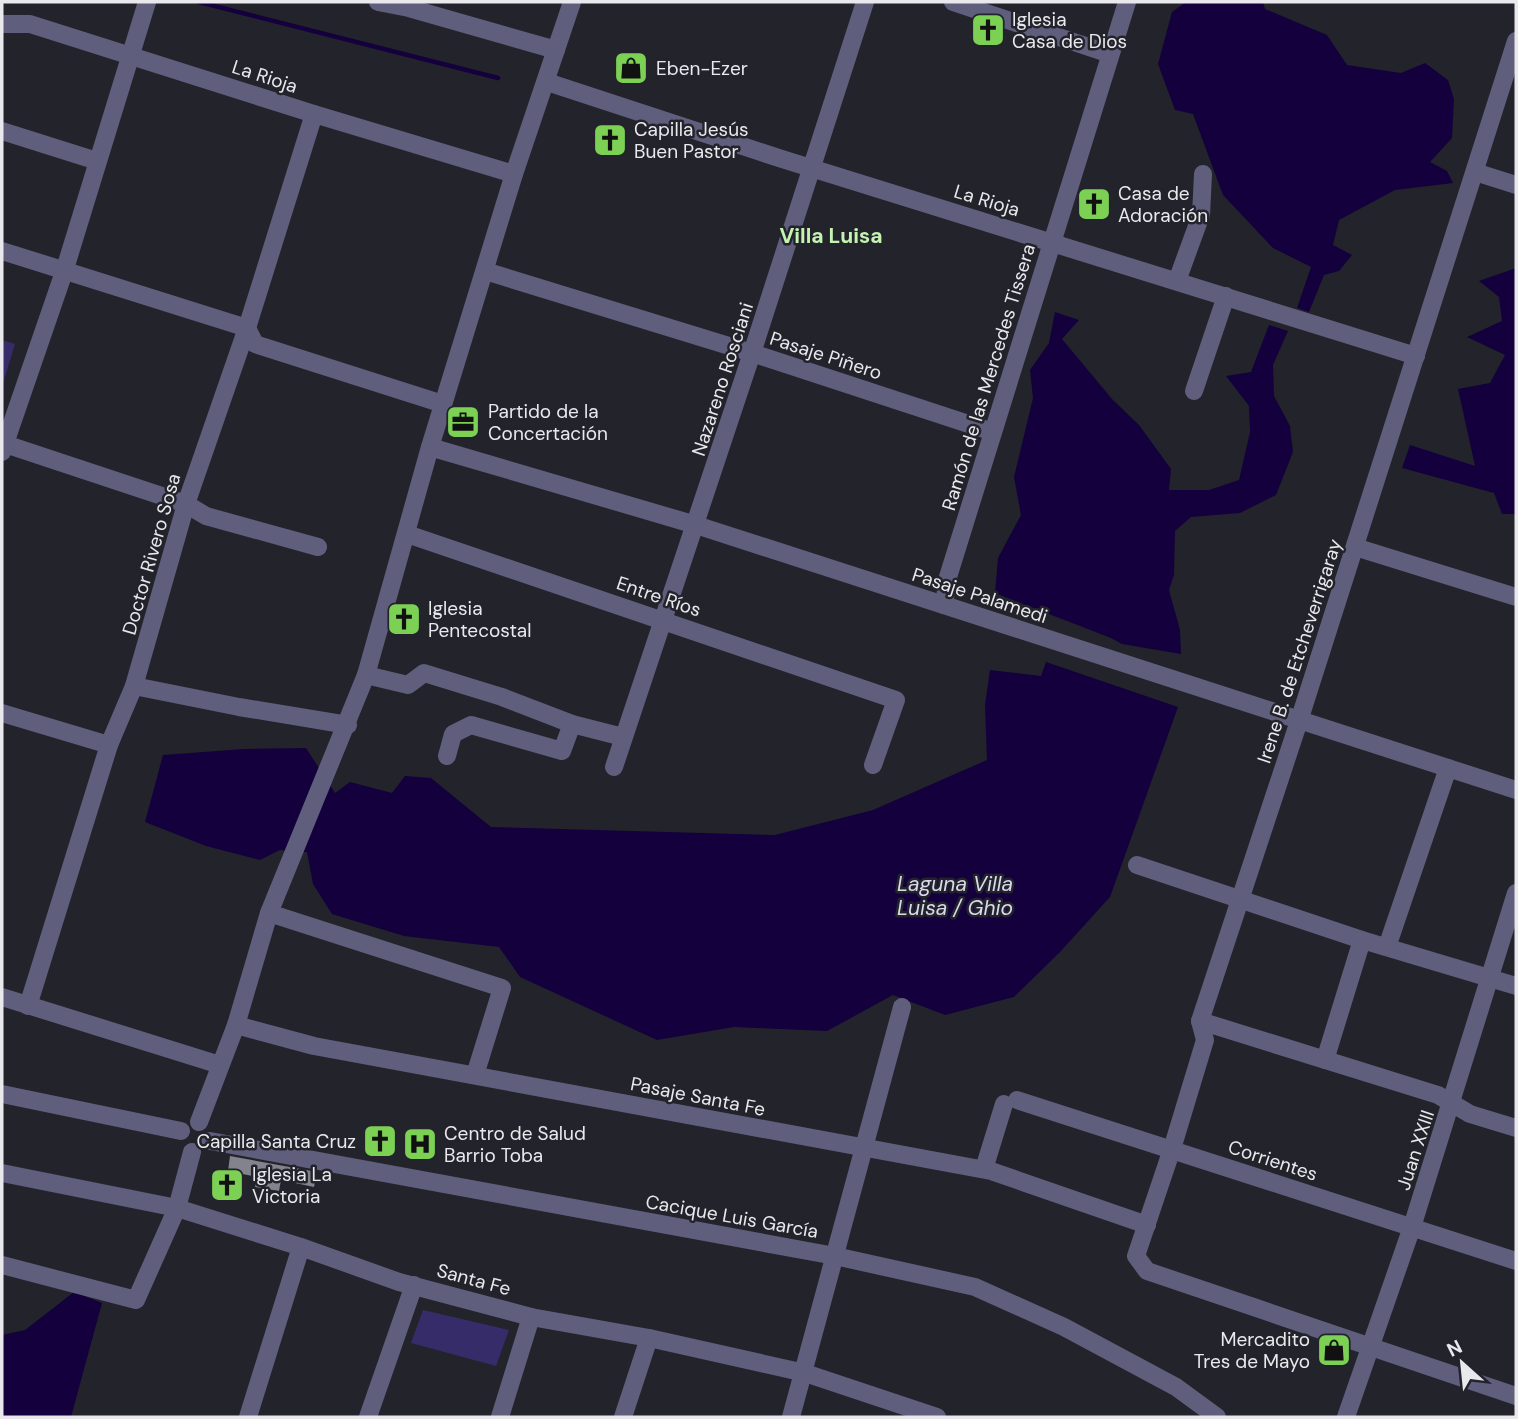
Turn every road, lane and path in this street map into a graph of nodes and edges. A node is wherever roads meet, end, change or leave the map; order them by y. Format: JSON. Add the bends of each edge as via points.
{"nodes":[{"id":1,"x":147,"y":2,"type":"edge"},
{"id":2,"x":378,"y":2,"type":"edge"},
{"id":3,"x":572,"y":2,"type":"edge"},
{"id":4,"x":865,"y":2,"type":"edge"},
{"id":5,"x":953,"y":2,"type":"edge"},
{"id":6,"x":1127,"y":2,"type":"edge"},
{"id":7,"x":410,"y":5,"type":"edge"},
{"id":8,"x":2,"y":24,"type":"edge"},
{"id":9,"x":1516,"y":41,"type":"edge"},
{"id":10,"x":556,"y":50,"type":"junction"},
{"id":11,"x":1110,"y":54,"type":"junction"},
{"id":12,"x":130,"y":56,"type":"junction"},
{"id":13,"x":547,"y":82,"type":"junction"},
{"id":14,"x":314,"y":114,"type":"junction"},
{"id":15,"x":2,"y":131,"type":"edge"},
{"id":16,"x":97,"y":160,"type":"junction"},
{"id":17,"x":811,"y":168,"type":"junction"},
{"id":18,"x":1475,"y":172,"type":"junction"},
{"id":19,"x":514,"y":174,"type":"junction"},
{"id":20,"x":1203,"y":174,"type":"dead end"},
{"id":21,"x":1516,"y":185,"type":"edge"},
{"id":22,"x":1051,"y":242,"type":"junction"},
{"id":23,"x":2,"y":251,"type":"edge"},
{"id":24,"x":485,"y":271,"type":"junction"},
{"id":25,"x":64,"y":272,"type":"junction"},
{"id":26,"x":1177,"y":281,"type":"junction"},
{"id":27,"x":1226,"y":296,"type":"junction"},
{"id":28,"x":247,"y":328,"type":"junction"},
{"id":29,"x":752,"y":353,"type":"junction"},
{"id":30,"x":1416,"y":356,"type":"junction"},
{"id":31,"x":1194,"y":391,"type":"dead end"},
{"id":32,"x":443,"y":404,"type":"junction"},
{"id":33,"x":993,"y":432,"type":"junction"},
{"id":34,"x":3,"y":446,"type":"edge"},
{"id":35,"x":430,"y":447,"type":"junction"},
{"id":36,"x":186,"y":504,"type":"junction"},
{"id":37,"x":696,"y":525,"type":"junction"},
{"id":38,"x":407,"y":534,"type":"junction"},
{"id":39,"x":318,"y":547,"type":"dead end"},
{"id":40,"x":1355,"y":547,"type":"junction"},
{"id":41,"x":1516,"y":597,"type":"edge"},
{"id":42,"x":944,"y":605,"type":"junction"},
{"id":43,"x":664,"y":620,"type":"junction"},
{"id":44,"x":366,"y":676,"type":"junction"},
{"id":45,"x":134,"y":686,"type":"junction"},
{"id":46,"x":2,"y":713,"type":"edge"},
{"id":47,"x":1299,"y":721,"type":"junction"},
{"id":48,"x":348,"y":724,"type":"junction"},
{"id":49,"x":572,"y":724,"type":"junction"},
{"id":50,"x":623,"y":737,"type":"junction"},
{"id":51,"x":109,"y":746,"type":"junction"},
{"id":52,"x":447,"y":756,"type":"dead end"},
{"id":53,"x":873,"y":765,"type":"dead end"},
{"id":54,"x":614,"y":767,"type":"dead end"},
{"id":55,"x":1448,"y":768,"type":"junction"},
{"id":56,"x":1516,"y":790,"type":"edge"},
{"id":57,"x":1137,"y":865,"type":"dead end"},
{"id":58,"x":1516,"y":893,"type":"edge"},
{"id":59,"x":1240,"y":898,"type":"junction"},
{"id":60,"x":269,"y":913,"type":"junction"},
{"id":61,"x":1362,"y":940,"type":"junction"},
{"id":62,"x":1387,"y":947,"type":"junction"},
{"id":63,"x":1489,"y":978,"type":"junction"},
{"id":64,"x":1516,"y":986,"type":"edge"},
{"id":65,"x":2,"y":997,"type":"edge"},
{"id":66,"x":28,"y":1006,"type":"junction"},
{"id":67,"x":902,"y":1007,"type":"dead end"},
{"id":68,"x":1200,"y":1021,"type":"junction"},
{"id":69,"x":236,"y":1024,"type":"junction"},
{"id":70,"x":1325,"y":1060,"type":"junction"},
{"id":71,"x":219,"y":1065,"type":"junction"},
{"id":72,"x":475,"y":1076,"type":"junction"},
{"id":73,"x":2,"y":1094,"type":"edge"},
{"id":74,"x":1452,"y":1104,"type":"junction"},
{"id":75,"x":199,"y":1122,"type":"junction"},
{"id":76,"x":1516,"y":1128,"type":"edge"},
{"id":77,"x":181,"y":1132,"type":"junction"},
{"id":78,"x":210,"y":1141,"type":"junction"},
{"id":79,"x":862,"y":1148,"type":"junction"},
{"id":80,"x":1172,"y":1149,"type":"junction"},
{"id":81,"x":192,"y":1152,"type":"junction"},
{"id":82,"x":984,"y":1169,"type":"junction"},
{"id":83,"x":2,"y":1173,"type":"edge"},
{"id":84,"x":177,"y":1208,"type":"junction"},
{"id":85,"x":1147,"y":1225,"type":"junction"},
{"id":86,"x":1412,"y":1227,"type":"junction"},
{"id":87,"x":301,"y":1247,"type":"junction"},
{"id":88,"x":835,"y":1256,"type":"junction"},
{"id":89,"x":1516,"y":1261,"type":"edge"},
{"id":90,"x":2,"y":1265,"type":"edge"},
{"id":91,"x":414,"y":1285,"type":"junction"},
{"id":92,"x":531,"y":1317,"type":"junction"},
{"id":93,"x":649,"y":1338,"type":"junction"},
{"id":94,"x":1370,"y":1346,"type":"junction"},
{"id":95,"x":804,"y":1373,"type":"junction"},
{"id":96,"x":1516,"y":1396,"type":"edge"},
{"id":97,"x":248,"y":1417,"type":"edge"},
{"id":98,"x":368,"y":1417,"type":"edge"},
{"id":99,"x":499,"y":1417,"type":"edge"},
{"id":100,"x":623,"y":1417,"type":"edge"},
{"id":101,"x":791,"y":1417,"type":"edge"},
{"id":102,"x":933,"y":1417,"type":"edge"},
{"id":103,"x":1217,"y":1417,"type":"edge"},
{"id":104,"x":1346,"y":1417,"type":"edge"}],
"edges":[{"from":1,"to":12,"type":"street"},
{"from":2,"to":7,"type":"street"},
{"from":3,"to":10,"type":"street"},
{"from":4,"to":17,"type":"street","name":"Nazareno Rosciani"},
{"from":5,"to":11,"type":"street"},
{"from":6,"to":11,"type":"street","name":"Ramón de las Mercedes Tissera"},
{"from":7,"to":10,"type":"street"},
{"from":8,"to":12,"type":"street","name":"La Rioja","via":[[30,24]]},
{"from":9,"to":18,"type":"street","name":"Irene B. de Etcheverrigaray"},
{"from":10,"to":13,"type":"street"},
{"from":11,"to":22,"type":"street","name":"Ramón de las Mercedes Tissera"},
{"from":12,"to":14,"type":"street","name":"La Rioja"},
{"from":12,"to":16,"type":"street"},
{"from":13,"to":17,"type":"street","name":"La Rioja"},
{"from":13,"to":19,"type":"street"},
{"from":14,"to":19,"type":"street","name":"La Rioja"},
{"from":14,"to":28,"type":"street","name":"Doctor Rivero Sosa"},
{"from":15,"to":16,"type":"street"},
{"from":16,"to":25,"type":"street"},
{"from":17,"to":22,"type":"street","name":"La Rioja"},
{"from":17,"to":29,"type":"street","name":"Nazareno Rosciani"},
{"from":18,"to":21,"type":"street"},
{"from":18,"to":30,"type":"street","name":"Irene B. de Etcheverrigaray"},
{"from":19,"to":24,"type":"street"},
{"from":20,"to":26,"type":"street","via":[[1202,215]]},
{"from":22,"to":26,"type":"street","name":"La Rioja"},
{"from":22,"to":33,"type":"street","name":"Ramón de las Mercedes Tissera"},
{"from":23,"to":25,"type":"street"},
{"from":24,"to":29,"type":"street","name":"Pasaje Piñero"},
{"from":24,"to":32,"type":"street"},
{"from":25,"to":28,"type":"street"},
{"from":25,"to":34,"type":"street"},
{"from":26,"to":27,"type":"street","name":"La Rioja"},
{"from":27,"to":30,"type":"street","name":"La Rioja"},
{"from":27,"to":31,"type":"street"},
{"from":28,"to":32,"type":"street","via":[[255,344]]},
{"from":28,"to":36,"type":"street","name":"Doctor Rivero Sosa"},
{"from":29,"to":33,"type":"street","name":"Pasaje Piñero"},
{"from":29,"to":37,"type":"street","name":"Nazareno Rosciani"},
{"from":30,"to":40,"type":"street","name":"Irene B. de Etcheverrigaray"},
{"from":32,"to":35,"type":"street"},
{"from":33,"to":42,"type":"street","name":"Ramón de las Mercedes Tissera","via":[[948,577]]},
{"from":34,"to":36,"type":"street"},
{"from":35,"to":37,"type":"street","name":"Pasaje Palamedi"},
{"from":35,"to":38,"type":"street"},
{"from":36,"to":39,"type":"street","via":[[206,516]]},
{"from":36,"to":45,"type":"street","name":"Doctor Rivero Sosa"},
{"from":37,"to":42,"type":"street","name":"Pasaje Palamedi"},
{"from":37,"to":43,"type":"street","name":"Nazareno Rosciani"},
{"from":38,"to":43,"type":"street","name":"Entre Ríos"},
{"from":38,"to":44,"type":"street"},
{"from":40,"to":41,"type":"street"},
{"from":40,"to":47,"type":"street","name":"Irene B. de Etcheverrigaray"},
{"from":42,"to":47,"type":"street","name":"Pasaje Palamedi"},
{"from":43,"to":50,"type":"street","name":"Nazareno Rosciani"},
{"from":43,"to":53,"type":"street","name":"Entre Ríos","via":[[896,699]]},
{"from":44,"to":48,"type":"street"},
{"from":44,"to":49,"type":"street","via":[[408,685],[424,673]]},
{"from":45,"to":48,"type":"street"},
{"from":45,"to":51,"type":"street","name":"Doctor Rivero Sosa"},
{"from":46,"to":51,"type":"street"},
{"from":47,"to":55,"type":"street","name":"Pasaje Palamedi"},
{"from":47,"to":59,"type":"street","name":"Irene B. de Etcheverrigaray"},
{"from":48,"to":60,"type":"street"},
{"from":49,"to":50,"type":"street"},
{"from":49,"to":52,"type":"street","via":[[562,751],[471,724],[453,734]]},
{"from":50,"to":54,"type":"street","name":"Nazareno Rosciani"},
{"from":51,"to":66,"type":"street","name":"Doctor Rivero Sosa"},
{"from":55,"to":56,"type":"street","name":"Pasaje Palamedi"},
{"from":55,"to":62,"type":"street"},
{"from":57,"to":59,"type":"street"},
{"from":58,"to":63,"type":"street","name":"Juan XXIII"},
{"from":59,"to":61,"type":"street"},
{"from":59,"to":68,"type":"street","name":"Irene B. de Etcheverrigaray"},
{"from":60,"to":69,"type":"street"},
{"from":60,"to":72,"type":"street","via":[[502,988]]},
{"from":61,"to":62,"type":"street"},
{"from":61,"to":70,"type":"street"},
{"from":62,"to":63,"type":"street"},
{"from":63,"to":64,"type":"street"},
{"from":63,"to":74,"type":"street","name":"Juan XXIII"},
{"from":65,"to":66,"type":"street"},
{"from":66,"to":71,"type":"street"},
{"from":67,"to":79,"type":"street"},
{"from":68,"to":70,"type":"street"},
{"from":68,"to":80,"type":"street","name":"Irene B. de Etcheverrigaray","via":[[1205,1040]]},
{"from":69,"to":71,"type":"street"},
{"from":69,"to":72,"type":"street","name":"Pasaje Santa Fe","via":[[314,1046]]},
{"from":70,"to":74,"type":"street","via":[[1438,1095]]},
{"from":71,"to":75,"type":"street"},
{"from":72,"to":79,"type":"street","name":"Pasaje Santa Fe"},
{"from":73,"to":77,"type":"street"},
{"from":74,"to":76,"type":"street"},
{"from":74,"to":86,"type":"street","name":"Juan XXIII"},
{"from":75,"to":77,"type":"street"},
{"from":75,"to":78,"type":"street","via":[[206,1126]]},
{"from":77,"to":81,"type":"street","via":[[184,1148]]},
{"from":78,"to":81,"type":"street","via":[[203,1150]]},
{"from":78,"to":88,"type":"street","name":"Cacique Luis García"},
{"from":79,"to":82,"type":"street","name":"Pasaje Santa Fe"},
{"from":79,"to":88,"type":"street"},
{"from":80,"to":82,"type":"street","name":"Corrientes","via":[[1011,1102]]},
{"from":80,"to":85,"type":"street","name":"Irene B. de Etcheverrigaray"},
{"from":80,"to":86,"type":"street","name":"Corrientes"},
{"from":81,"to":84,"type":"street"},
{"from":82,"to":85,"type":"street","name":"Pasaje Santa Fe"},
{"from":83,"to":84,"type":"street","name":"Santa Fe"},
{"from":84,"to":87,"type":"street","name":"Santa Fe"},
{"from":84,"to":90,"type":"street","via":[[136,1300]]},
{"from":85,"to":94,"type":"street","name":"Irene B. de Etcheverrigaray","via":[[1136,1256],[1147,1271]]},
{"from":86,"to":89,"type":"street","name":"Corrientes"},
{"from":86,"to":94,"type":"street","name":"Juan XXIII"},
{"from":87,"to":91,"type":"street","name":"Santa Fe"},
{"from":87,"to":97,"type":"street"},
{"from":88,"to":95,"type":"street"},
{"from":88,"to":103,"type":"street","name":"Cacique Luis García","via":[[975,1287],[1064,1327],[1177,1387]]},
{"from":91,"to":92,"type":"street","name":"Santa Fe"},
{"from":91,"to":98,"type":"street"},
{"from":92,"to":93,"type":"street","name":"Santa Fe"},
{"from":92,"to":99,"type":"street"},
{"from":93,"to":95,"type":"street","name":"Santa Fe"},
{"from":93,"to":100,"type":"street"},
{"from":94,"to":96,"type":"street"},
{"from":94,"to":104,"type":"street","name":"Juan XXIII"},
{"from":95,"to":101,"type":"street"},
{"from":95,"to":102,"type":"street","name":"Santa Fe"}]}
